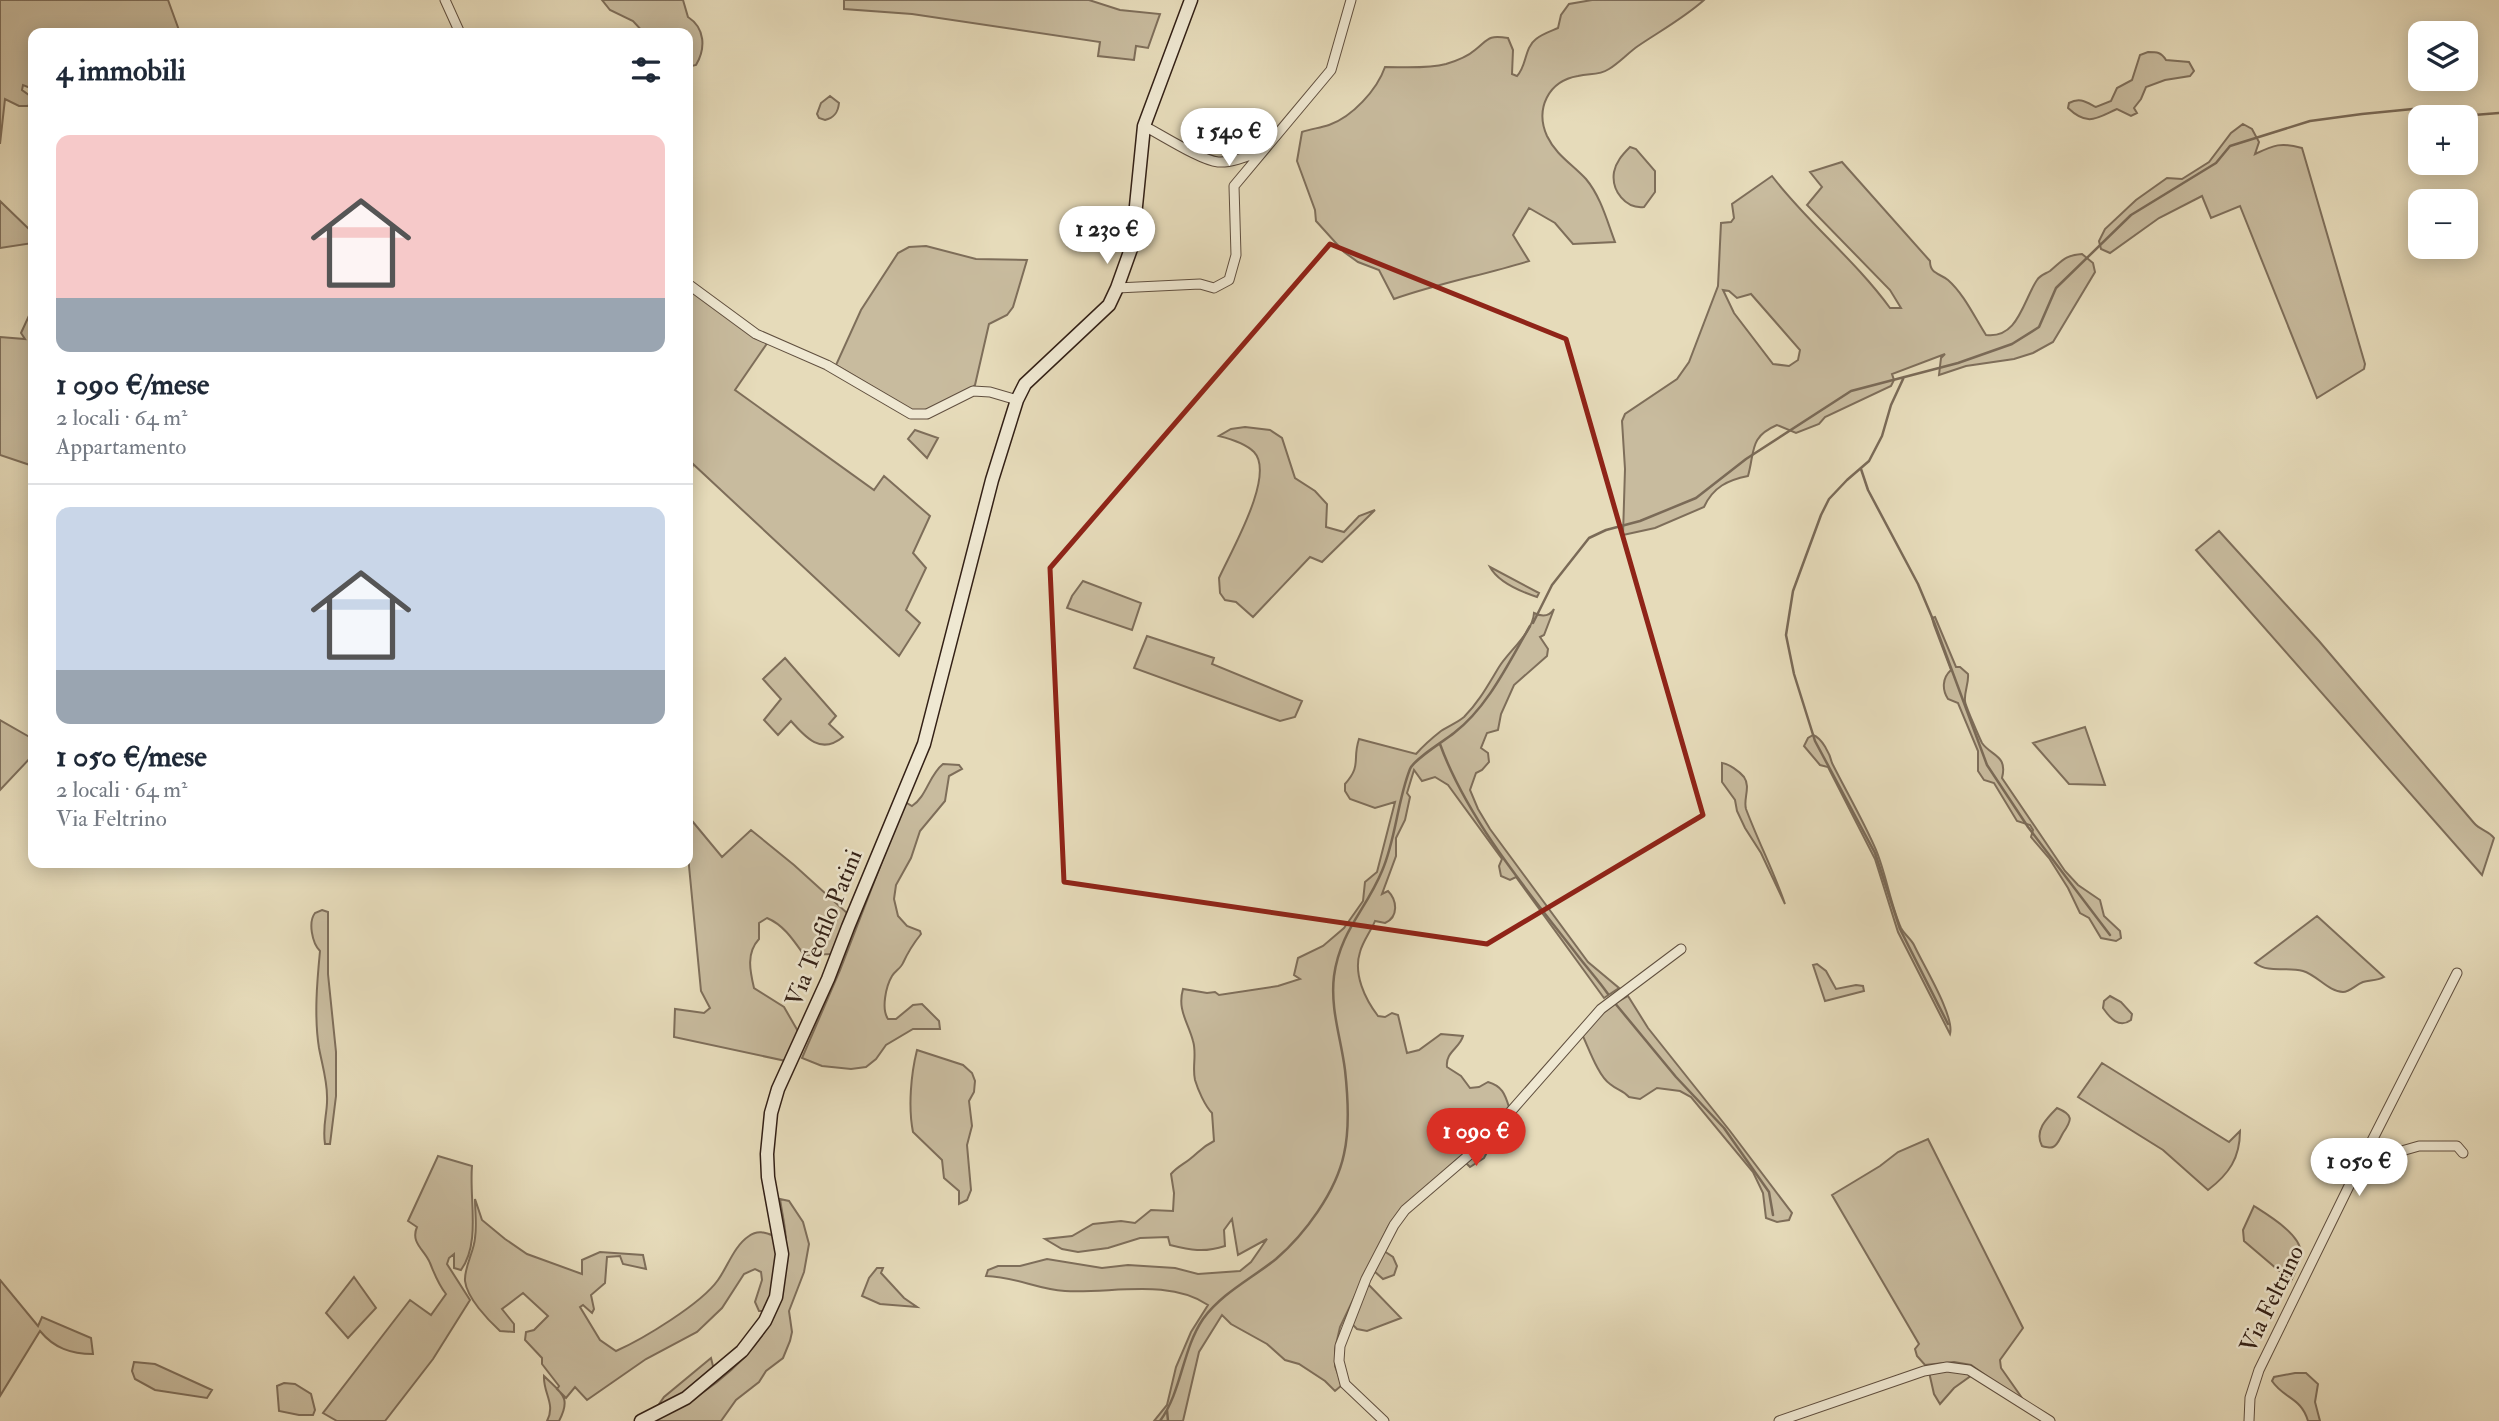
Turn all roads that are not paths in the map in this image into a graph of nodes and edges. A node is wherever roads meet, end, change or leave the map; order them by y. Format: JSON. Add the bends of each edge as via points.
{"nodes":[{"id":1,"x":445,"y":0,"type":"edge"},
{"id":2,"x":1191,"y":0,"type":"edge"},
{"id":3,"x":1351,"y":0,"type":"edge"},
{"id":4,"x":458,"y":28,"type":"edge"},
{"id":5,"x":1144,"y":127,"type":"junction"},
{"id":6,"x":1262,"y":150,"type":"junction"},
{"id":7,"x":693,"y":288,"type":"edge"},
{"id":8,"x":1116,"y":288,"type":"junction"},
{"id":9,"x":1017,"y":400,"type":"junction"},
{"id":10,"x":1681,"y":949,"type":"dead end"},
{"id":11,"x":2457,"y":973,"type":"dead end"},
{"id":12,"x":2368,"y":1149,"type":"junction"},
{"id":13,"x":2463,"y":1153,"type":"dead end"},
{"id":14,"x":641,"y":1421,"type":"edge"},
{"id":15,"x":1384,"y":1421,"type":"edge"},
{"id":16,"x":1779,"y":1421,"type":"edge"},
{"id":17,"x":2050,"y":1421,"type":"edge"},
{"id":18,"x":2249,"y":1421,"type":"edge"}],
"edges":[{"from":1,"to":4,"type":"street"},
{"from":2,"to":5,"type":"street","name":"Via Teofilo Patini"},
{"from":3,"to":6,"type":"street","via":[[1331,70]]},
{"from":5,"to":6,"type":"street","via":[[1219,162]]},
{"from":5,"to":8,"type":"street","name":"Via Teofilo Patini","via":[[1132,246]]},
{"from":6,"to":8,"type":"street","via":[[1234,186],[1236,255],[1229,280],[1214,288],[1200,284]]},
{"from":7,"to":9,"type":"street","via":[[756,334],[827,365],[911,414],[926,414],[972,391],[990,391]]},
{"from":8,"to":9,"type":"street","name":"Via Teofilo Patini","via":[[1109,304],[1025,384]]},
{"from":9,"to":14,"type":"street","name":"Via Teofilo Patini","via":[[990,487],[925,744],[771,1113],[768,1177],[782,1254],[776,1297],[742,1351],[686,1398]]},
{"from":10,"to":15,"type":"street","via":[[1601,1009],[1483,1143],[1405,1210],[1394,1225],[1339,1346],[1345,1384]]},
{"from":11,"to":12,"type":"street","name":"Via Feltrino"},
{"from":12,"to":13,"type":"street","via":[[2398,1152],[2419,1146],[2457,1146]]},
{"from":12,"to":18,"type":"street","name":"Via Feltrino","via":[[2259,1370]]},
{"from":16,"to":17,"type":"street","via":[[1947,1367],[1969,1370]]}]}
